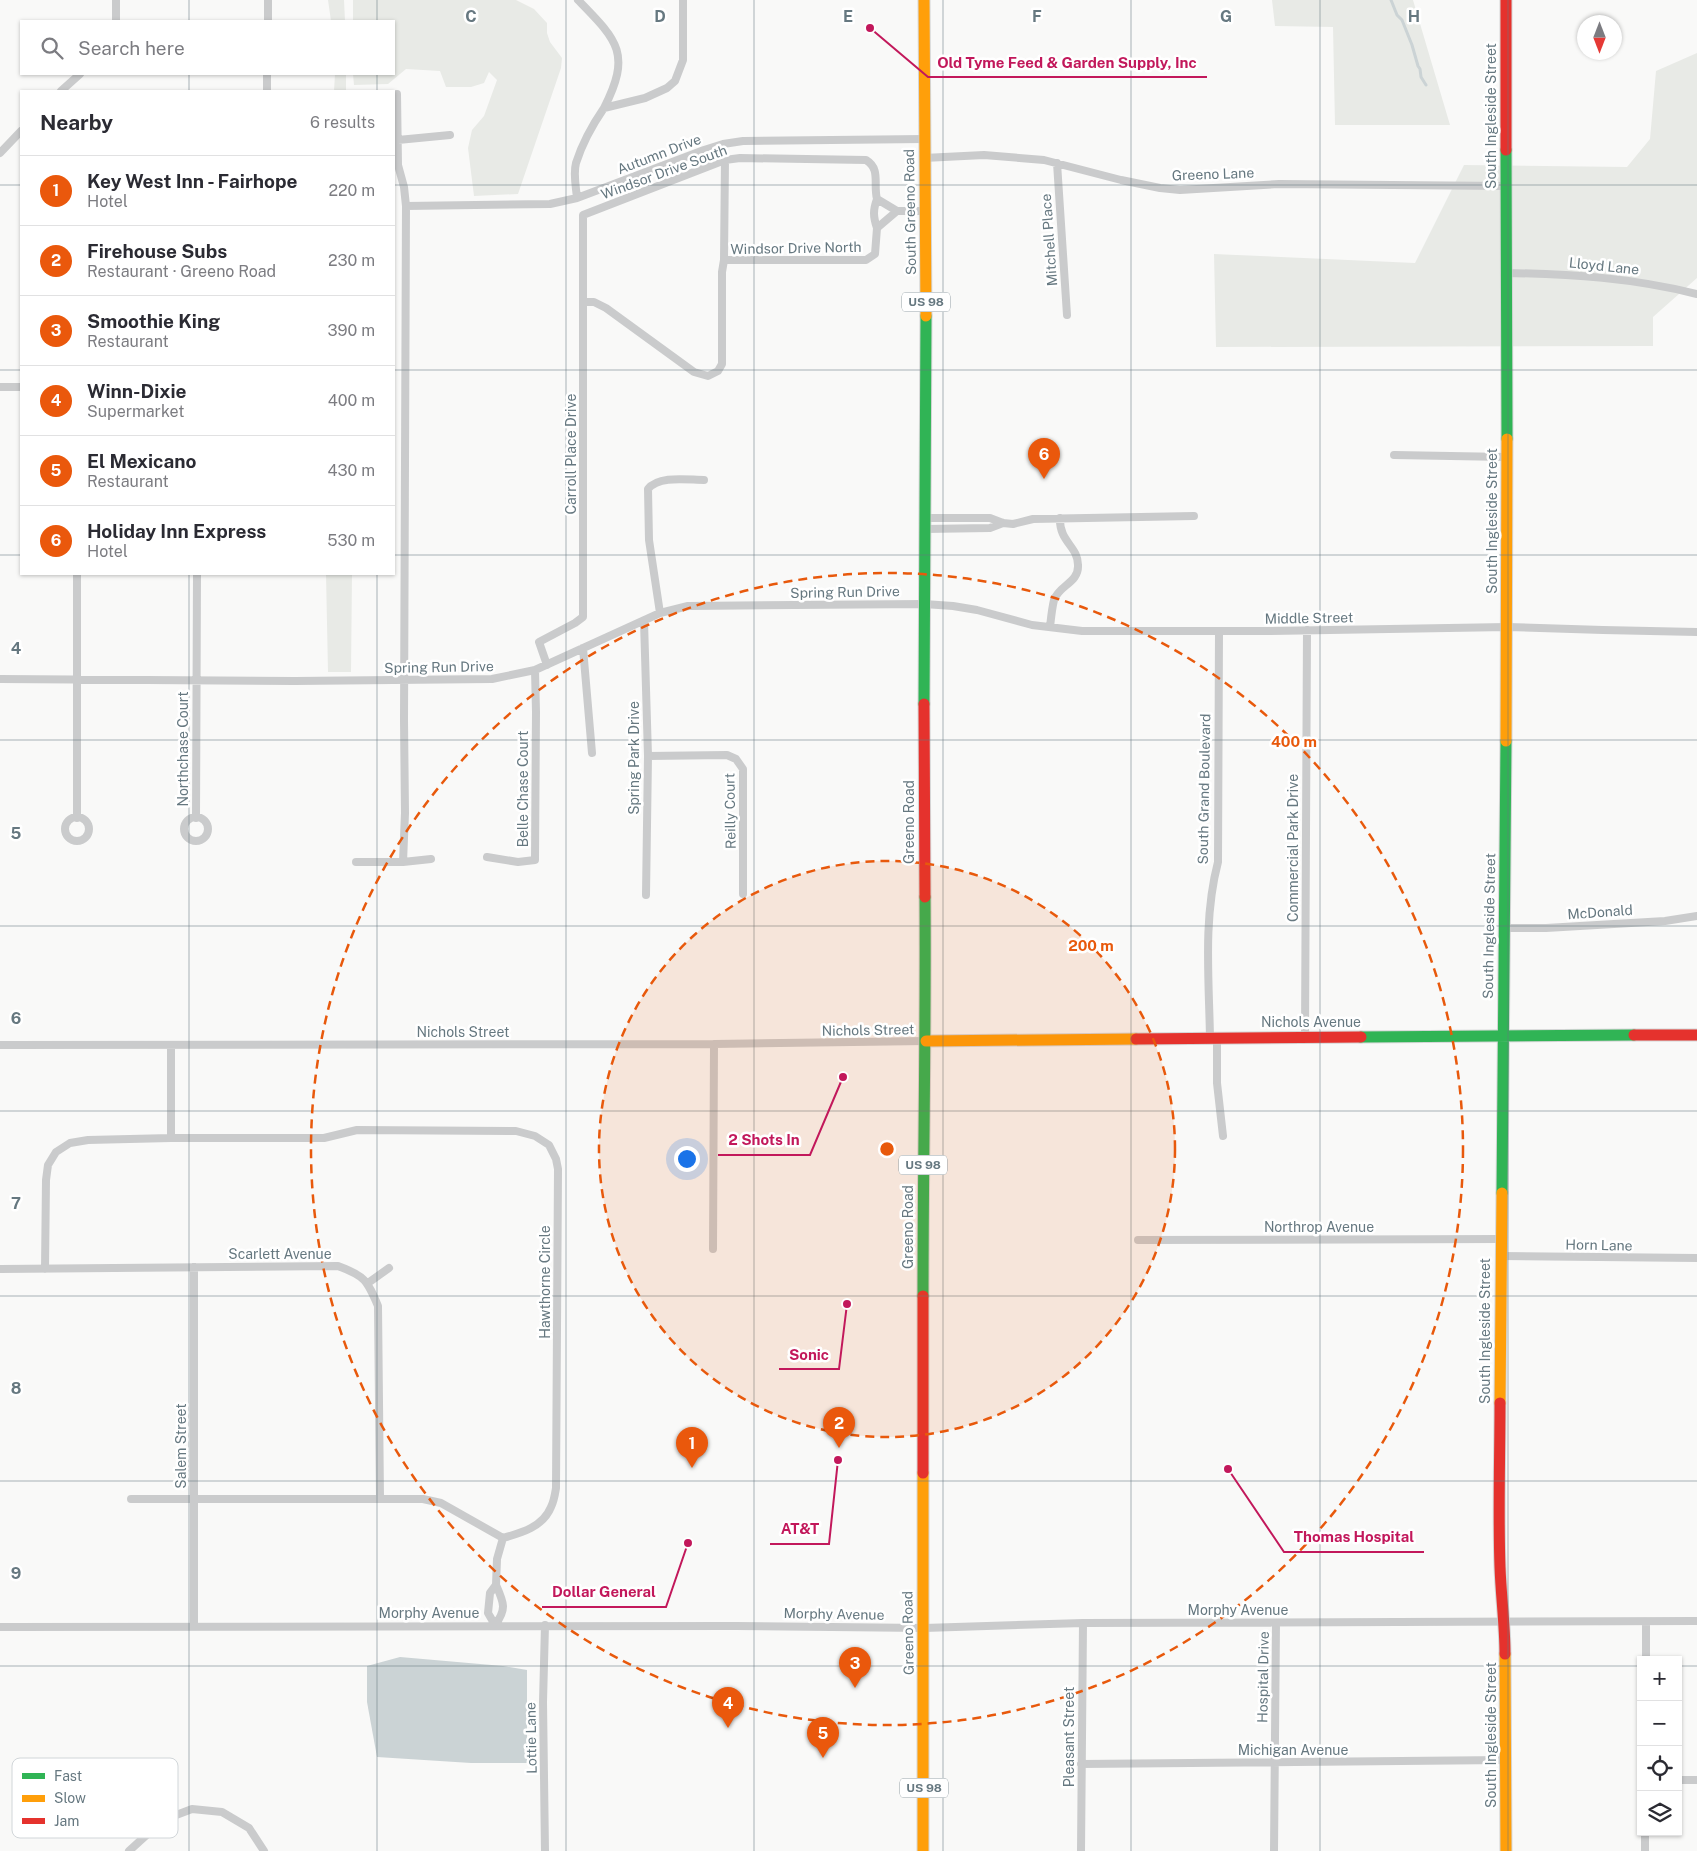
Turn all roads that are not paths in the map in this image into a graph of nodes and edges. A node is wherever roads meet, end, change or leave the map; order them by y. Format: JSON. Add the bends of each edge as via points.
{"nodes":[{"id":1,"x":116,"y":0,"type":"edge"},
{"id":2,"x":268,"y":0,"type":"edge"},
{"id":3,"x":578,"y":0,"type":"edge"},
{"id":4,"x":683,"y":0,"type":"edge"},
{"id":5,"x":924,"y":0,"type":"edge"},
{"id":6,"x":1506,"y":0,"type":"edge"},
{"id":7,"x":116,"y":20,"type":"edge"},
{"id":8,"x":268,"y":20,"type":"edge"},
{"id":9,"x":79,"y":75,"type":"edge"},
{"id":10,"x":267,"y":75,"type":"edge"},
{"id":11,"x":62,"y":90,"type":"edge"},
{"id":12,"x":267,"y":90,"type":"edge"},
{"id":13,"x":396,"y":94,"type":"dead end"},
{"id":14,"x":604,"y":108,"type":"junction"},
{"id":15,"x":20,"y":132,"type":"edge"},
{"id":16,"x":450,"y":135,"type":"dead end"},
{"id":17,"x":924,"y":139,"type":"junction"},
{"id":18,"x":398,"y":140,"type":"junction"},
{"id":19,"x":0,"y":152,"type":"edge"},
{"id":20,"x":924,"y":158,"type":"junction"},
{"id":21,"x":725,"y":160,"type":"junction"},
{"id":22,"x":1057,"y":163,"type":"junction"},
{"id":23,"x":396,"y":165,"type":"edge"},
{"id":24,"x":1506,"y":186,"type":"junction"},
{"id":25,"x":577,"y":198,"type":"junction"},
{"id":26,"x":877,"y":199,"type":"junction"},
{"id":27,"x":406,"y":206,"type":"junction"},
{"id":28,"x":898,"y":211,"type":"junction"},
{"id":29,"x":925,"y":211,"type":"junction"},
{"id":30,"x":583,"y":215,"type":"joint"},
{"id":31,"x":877,"y":228,"type":"junction"},
{"id":32,"x":724,"y":260,"type":"junction"},
{"id":33,"x":1506,"y":272,"type":"junction"},
{"id":34,"x":1697,"y":294,"type":"edge"},
{"id":35,"x":583,"y":302,"type":"junction"},
{"id":36,"x":1067,"y":315,"type":"dead end"},
{"id":37,"x":0,"y":387,"type":"edge"},
{"id":38,"x":20,"y":387,"type":"edge"},
{"id":39,"x":1394,"y":455,"type":"dead end"},
{"id":40,"x":1508,"y":457,"type":"junction"},
{"id":41,"x":704,"y":480,"type":"dead end"},
{"id":42,"x":1194,"y":516,"type":"dead end"},
{"id":43,"x":1060,"y":518,"type":"junction"},
{"id":44,"x":925,"y":523,"type":"junction"},
{"id":45,"x":78,"y":575,"type":"edge"},
{"id":46,"x":197,"y":575,"type":"edge"},
{"id":47,"x":924,"y":604,"type":"junction"},
{"id":48,"x":660,"y":613,"type":"junction"},
{"id":49,"x":644,"y":621,"type":"junction"},
{"id":50,"x":1508,"y":626,"type":"junction"},
{"id":51,"x":1050,"y":627,"type":"junction"},
{"id":52,"x":1307,"y":630,"type":"junction"},
{"id":53,"x":1219,"y":631,"type":"junction"},
{"id":54,"x":1697,"y":632,"type":"edge"},
{"id":55,"x":583,"y":648,"type":"junction"},
{"id":56,"x":547,"y":665,"type":"junction"},
{"id":57,"x":535,"y":670,"type":"junction"},
{"id":58,"x":0,"y":679,"type":"edge"},
{"id":59,"x":78,"y":679,"type":"junction"},
{"id":60,"x":195,"y":680,"type":"junction"},
{"id":61,"x":405,"y":680,"type":"junction"},
{"id":62,"x":592,"y":753,"type":"dead end"},
{"id":63,"x":648,"y":756,"type":"junction"},
{"id":64,"x":77,"y":818,"type":"dead end"},
{"id":65,"x":196,"y":818,"type":"dead end"},
{"id":66,"x":487,"y":856,"type":"dead end"},
{"id":67,"x":431,"y":859,"type":"dead end"},
{"id":68,"x":356,"y":862,"type":"dead end"},
{"id":69,"x":403,"y":862,"type":"junction"},
{"id":70,"x":743,"y":894,"type":"dead end"},
{"id":71,"x":646,"y":895,"type":"dead end"},
{"id":72,"x":1697,"y":916,"type":"edge"},
{"id":73,"x":1504,"y":928,"type":"junction"},
{"id":74,"x":1697,"y":1035,"type":"edge"},
{"id":75,"x":1305,"y":1037,"type":"junction"},
{"id":76,"x":1503,"y":1037,"type":"junction"},
{"id":77,"x":1213,"y":1038,"type":"junction"},
{"id":78,"x":926,"y":1041,"type":"junction"},
{"id":79,"x":714,"y":1044,"type":"junction"},
{"id":80,"x":0,"y":1045,"type":"edge"},
{"id":81,"x":171,"y":1045,"type":"junction"},
{"id":82,"x":1223,"y":1136,"type":"dead end"},
{"id":83,"x":171,"y":1138,"type":"junction"},
{"id":84,"x":1501,"y":1239,"type":"junction"},
{"id":85,"x":1138,"y":1240,"type":"dead end"},
{"id":86,"x":713,"y":1249,"type":"dead end"},
{"id":87,"x":1501,"y":1256,"type":"junction"},
{"id":88,"x":1697,"y":1258,"type":"edge"},
{"id":89,"x":194,"y":1267,"type":"junction"},
{"id":90,"x":45,"y":1268,"type":"junction"},
{"id":91,"x":390,"y":1268,"type":"dead end"},
{"id":92,"x":0,"y":1269,"type":"edge"},
{"id":93,"x":368,"y":1283,"type":"junction"},
{"id":94,"x":380,"y":1498,"type":"junction"},
{"id":95,"x":131,"y":1500,"type":"dead end"},
{"id":96,"x":194,"y":1500,"type":"junction"},
{"id":97,"x":503,"y":1538,"type":"junction"},
{"id":98,"x":496,"y":1585,"type":"junction"},
{"id":99,"x":1697,"y":1621,"type":"edge"},
{"id":100,"x":1503,"y":1622,"type":"junction"},
{"id":101,"x":1646,"y":1622,"type":"junction"},
{"id":102,"x":1083,"y":1623,"type":"junction"},
{"id":103,"x":1276,"y":1623,"type":"junction"},
{"id":104,"x":495,"y":1625,"type":"junction"},
{"id":105,"x":545,"y":1625,"type":"junction"},
{"id":106,"x":0,"y":1626,"type":"edge"},
{"id":107,"x":194,"y":1626,"type":"junction"},
{"id":108,"x":924,"y":1628,"type":"junction"},
{"id":109,"x":1646,"y":1656,"type":"edge"},
{"id":110,"x":1506,"y":1760,"type":"junction"},
{"id":111,"x":1274,"y":1762,"type":"junction"},
{"id":112,"x":1081,"y":1764,"type":"junction"},
{"id":113,"x":1682,"y":1780,"type":"edge"},
{"id":114,"x":1697,"y":1780,"type":"edge"},
{"id":115,"x":178,"y":1814,"type":"edge"},
{"id":116,"x":1645,"y":1836,"type":"edge"},
{"id":117,"x":143,"y":1838,"type":"edge"},
{"id":118,"x":129,"y":1851,"type":"edge"},
{"id":119,"x":264,"y":1851,"type":"edge"},
{"id":120,"x":545,"y":1851,"type":"edge"},
{"id":121,"x":923,"y":1851,"type":"edge"},
{"id":122,"x":1081,"y":1851,"type":"edge"},
{"id":123,"x":1274,"y":1851,"type":"edge"},
{"id":124,"x":1506,"y":1851,"type":"edge"},
{"id":125,"x":1645,"y":1851,"type":"edge"}],
"edges":[{"from":1,"to":7,"type":"street"},
{"from":2,"to":8,"type":"street"},
{"from":3,"to":14,"type":"street","via":[[607,31],[619,60],[616,82]]},
{"from":4,"to":14,"type":"street","via":[[683,60],[676,81],[646,98]]},
{"from":5,"to":17,"type":"street","name":"South Greeno Road","number":"US 98"},
{"from":6,"to":24,"type":"street","name":"South Ingleside Street"},
{"from":9,"to":11,"type":"street"},
{"from":10,"to":12,"type":"street"},
{"from":13,"to":18,"type":"street"},
{"from":14,"to":25,"type":"street","via":[[576,164]]},
{"from":15,"to":19,"type":"street"},
{"from":16,"to":18,"type":"street"},
{"from":17,"to":20,"type":"street","name":"South Greeno Road","number":"US 98"},
{"from":17,"to":25,"type":"street","name":"Autumn Drive","via":[[763,140],[723,144]]},
{"from":18,"to":23,"type":"street"},
{"from":20,"to":22,"type":"street","name":"Greeno Lane","via":[[1004,156]]},
{"from":20,"to":29,"type":"street","name":"South Greeno Road","number":"US 98"},
{"from":21,"to":26,"type":"street","name":"Windsor Drive South","via":[[866,160],[876,170]]},
{"from":21,"to":30,"type":"street","name":"Windsor Drive South"},
{"from":21,"to":32,"type":"street"},
{"from":22,"to":24,"type":"street","name":"Greeno Lane","via":[[1121,180],[1180,190],[1279,184]]},
{"from":22,"to":36,"type":"street","name":"Mitchell Place"},
{"from":23,"to":27,"type":"street","via":[[404,187]]},
{"from":24,"to":33,"type":"street","name":"South Ingleside Street"},
{"from":25,"to":27,"type":"street","name":"Autumn Drive","via":[[550,204]]},
{"from":26,"to":28,"type":"street"},
{"from":26,"to":31,"type":"street","name":"Windsor Drive South","via":[[873,209]]},
{"from":27,"to":61,"type":"street"},
{"from":28,"to":29,"type":"street"},
{"from":28,"to":31,"type":"street","name":"Windsor Drive North"},
{"from":29,"to":44,"type":"street","name":"South Greeno Road","number":"US 98"},
{"from":30,"to":35,"type":"street","name":"Carroll Place Drive"},
{"from":31,"to":32,"type":"street","name":"Windsor Drive North","via":[[875,254],[866,260]]},
{"from":32,"to":35,"type":"street","name":"Windsor Drive North","via":[[722,364],[718,371],[708,376],[694,372],[606,308],[594,302]]},
{"from":33,"to":34,"type":"street","name":"Lloyd Lane","via":[[1616,278]]},
{"from":33,"to":40,"type":"street","name":"South Ingleside Street"},
{"from":35,"to":56,"type":"street","name":"Carroll Place Drive","via":[[583,617],[539,642]]},
{"from":37,"to":38,"type":"street"},
{"from":39,"to":40,"type":"street"},
{"from":40,"to":50,"type":"street","name":"South Ingleside Street"},
{"from":41,"to":48,"type":"street","via":[[663,480],[653,483],[648,489],[649,540]]},
{"from":42,"to":43,"type":"street"},
{"from":43,"to":44,"type":"street","via":[[1013,524],[1002,522],[990,528]]},
{"from":43,"to":51,"type":"street","via":[[1061,533],[1075,553],[1077,575],[1054,599]]},
{"from":44,"to":47,"type":"street","name":"South Greeno Road","number":"US 98"},
{"from":45,"to":59,"type":"street"},
{"from":46,"to":60,"type":"street","name":"Northchase Court"},
{"from":47,"to":48,"type":"street","name":"Spring Run Drive","via":[[688,606]]},
{"from":47,"to":51,"type":"street","name":"Middle Street","via":[[984,611]]},
{"from":47,"to":78,"type":"street","name":"Greeno Road","number":"US 98"},
{"from":48,"to":49,"type":"street","name":"Spring Run Drive"},
{"from":49,"to":55,"type":"street","name":"Spring Run Drive"},
{"from":49,"to":63,"type":"street","name":"Spring Park Drive"},
{"from":50,"to":52,"type":"street","name":"Middle Street"},
{"from":50,"to":54,"type":"street","name":"Middle Street"},
{"from":50,"to":73,"type":"street","name":"South Ingleside Street"},
{"from":51,"to":53,"type":"street","name":"Middle Street","via":[[1082,631]]},
{"from":52,"to":53,"type":"street","name":"Middle Street"},
{"from":52,"to":75,"type":"street","name":"Commercial Park Drive"},
{"from":53,"to":77,"type":"street","name":"South Grand Boulevard","via":[[1218,862],[1209,907]]},
{"from":55,"to":56,"type":"street","name":"Spring Run Drive"},
{"from":55,"to":62,"type":"street"},
{"from":56,"to":57,"type":"street","name":"Spring Run Drive"},
{"from":57,"to":61,"type":"street","name":"Spring Run Drive","via":[[492,679]]},
{"from":57,"to":66,"type":"street","name":"Belle Chase Court","via":[[535,860],[518,862]]},
{"from":58,"to":59,"type":"street","name":"Spring Run Drive"},
{"from":59,"to":60,"type":"street","name":"Spring Run Drive"},
{"from":59,"to":64,"type":"street"},
{"from":60,"to":61,"type":"street","name":"Spring Run Drive"},
{"from":60,"to":65,"type":"street","name":"Northchase Court"},
{"from":61,"to":69,"type":"street"},
{"from":63,"to":70,"type":"street","name":"Reilly Court","via":[[727,755],[736,759],[743,769]]},
{"from":63,"to":71,"type":"street","name":"Spring Park Drive"},
{"from":67,"to":69,"type":"street"},
{"from":68,"to":69,"type":"street"},
{"from":72,"to":73,"type":"street","name":"McDonald","via":[[1665,921]]},
{"from":73,"to":76,"type":"street","name":"South Ingleside Street"},
{"from":74,"to":76,"type":"street","name":"Nichols Avenue"},
{"from":75,"to":76,"type":"street","name":"Nichols Avenue"},
{"from":75,"to":77,"type":"street","name":"Nichols Avenue"},
{"from":76,"to":84,"type":"street","name":"South Ingleside Street"},
{"from":77,"to":78,"type":"street","name":"Nichols Avenue"},
{"from":77,"to":82,"type":"street","name":"South Grand Boulevard"},
{"from":78,"to":79,"type":"street","name":"Nichols Street"},
{"from":78,"to":108,"type":"street","name":"Greeno Road","number":"US 98"},
{"from":79,"to":81,"type":"street","name":"Nichols Street"},
{"from":79,"to":86,"type":"street"},
{"from":80,"to":81,"type":"street","name":"Nichols Street"},
{"from":81,"to":83,"type":"street"},
{"from":83,"to":90,"type":"street","name":"Hawthorne Circle","via":[[88,1140],[70,1143],[56,1152],[48,1165],[46,1180]]},
{"from":83,"to":97,"type":"street","name":"Hawthorne Circle","via":[[324,1138],[357,1130],[516,1131],[535,1136],[548,1145],[558,1169],[556,1488],[551,1509],[537,1525]]},
{"from":84,"to":85,"type":"street","name":"Northrop Avenue"},
{"from":84,"to":87,"type":"street","name":"South Ingleside Street"},
{"from":87,"to":88,"type":"street","name":"Horn Lane"},
{"from":87,"to":100,"type":"street","name":"South Ingleside Street","via":[[1499,1538]]},
{"from":89,"to":90,"type":"street","name":"Scarlett Avenue"},
{"from":89,"to":93,"type":"street","name":"Scarlett Avenue","via":[[338,1266]]},
{"from":89,"to":96,"type":"street","name":"Salem Street"},
{"from":90,"to":92,"type":"street","name":"Scarlett Avenue"},
{"from":91,"to":93,"type":"street"},
{"from":93,"to":94,"type":"street","via":[[378,1306]]},
{"from":94,"to":96,"type":"street"},
{"from":94,"to":97,"type":"street","via":[[441,1502]]},
{"from":95,"to":96,"type":"street"},
{"from":96,"to":107,"type":"street","name":"Salem Street"},
{"from":97,"to":98,"type":"street","via":[[497,1559]]},
{"from":98,"to":104,"type":"street","via":[[490,1593],[488,1613]]},
{"from":98,"to":104,"type":"street","via":[[503,1600],[503,1615]]},
{"from":99,"to":101,"type":"street","name":"Morphy Avenue"},
{"from":100,"to":101,"type":"street","name":"Morphy Avenue"},
{"from":100,"to":103,"type":"street","name":"Morphy Avenue"},
{"from":100,"to":110,"type":"street","name":"South Ingleside Street"},
{"from":101,"to":109,"type":"street"},
{"from":102,"to":103,"type":"street","name":"Morphy Avenue"},
{"from":102,"to":108,"type":"street","name":"Morphy Avenue"},
{"from":102,"to":112,"type":"street","name":"Pleasant Street"},
{"from":103,"to":111,"type":"street","name":"Hospital Drive"},
{"from":104,"to":105,"type":"street","name":"Morphy Avenue"},
{"from":104,"to":107,"type":"street","name":"Morphy Avenue"},
{"from":105,"to":108,"type":"street","name":"Morphy Avenue"},
{"from":105,"to":120,"type":"street","name":"Lottie Lane"},
{"from":106,"to":107,"type":"street","name":"Morphy Avenue"},
{"from":108,"to":121,"type":"street","name":"Greeno Road","number":"US 98"},
{"from":110,"to":111,"type":"street","name":"Michigan Avenue"},
{"from":110,"to":124,"type":"street","name":"South Ingleside Street"},
{"from":111,"to":112,"type":"street","name":"Michigan Avenue"},
{"from":111,"to":123,"type":"street","name":"Hospital Drive"},
{"from":112,"to":122,"type":"street","name":"Pleasant Street"},
{"from":113,"to":114,"type":"street"},
{"from":115,"to":119,"type":"street","via":[[192,1809],[222,1812],[249,1828]]},
{"from":116,"to":125,"type":"street"},
{"from":117,"to":118,"type":"street"}]}
